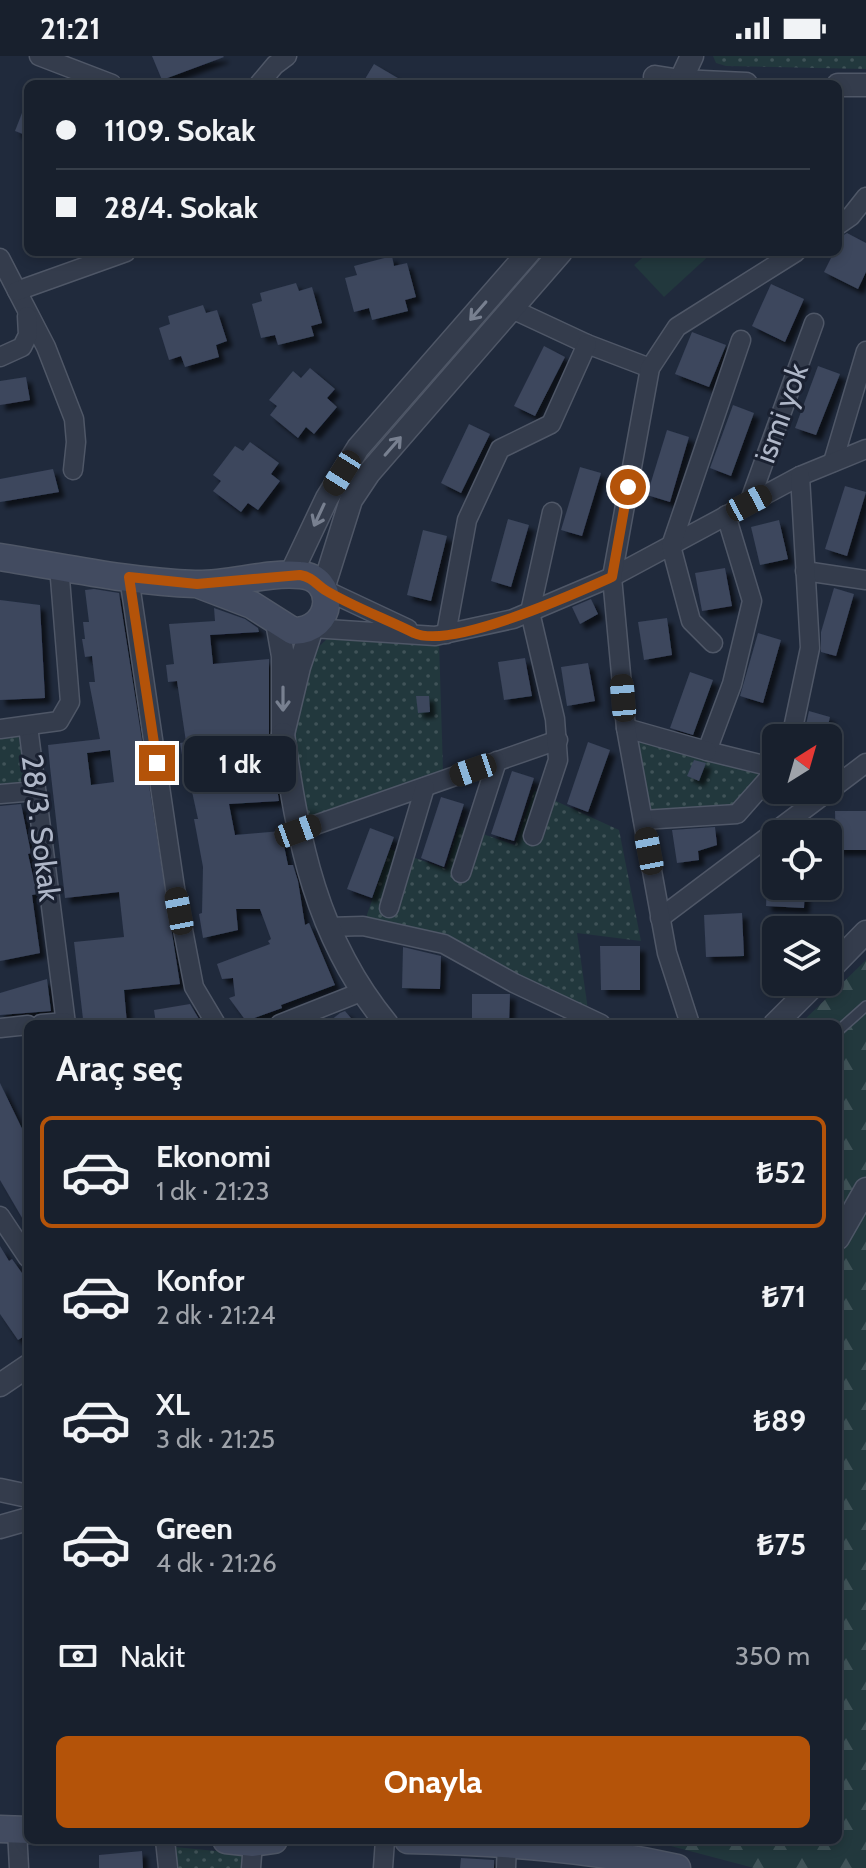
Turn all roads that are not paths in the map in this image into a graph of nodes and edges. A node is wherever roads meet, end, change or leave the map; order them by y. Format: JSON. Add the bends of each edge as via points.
{"nodes":[{"id":1,"x":41,"y":56,"type":"edge"},
{"id":2,"x":287,"y":56,"type":"edge"},
{"id":3,"x":666,"y":56,"type":"edge"},
{"id":4,"x":692,"y":56,"type":"edge"},
{"id":5,"x":102,"y":80,"type":"edge"},
{"id":6,"x":262,"y":80,"type":"edge"},
{"id":7,"x":653,"y":80,"type":"edge"},
{"id":8,"x":681,"y":80,"type":"edge"},
{"id":9,"x":842,"y":85,"type":"edge"},
{"id":10,"x":866,"y":85,"type":"edge"},
{"id":11,"x":866,"y":197,"type":"edge"},
{"id":12,"x":852,"y":222,"type":"edge"},
{"id":13,"x":115,"y":256,"type":"edge"},
{"id":14,"x":526,"y":256,"type":"edge"},
{"id":15,"x":558,"y":256,"type":"edge"},
{"id":16,"x":790,"y":256,"type":"edge"},
{"id":17,"x":0,"y":258,"type":"edge"},
{"id":18,"x":17,"y":291,"type":"junction"},
{"id":19,"x":27,"y":308,"type":"junction"},
{"id":20,"x":512,"y":309,"type":"junction"},
{"id":21,"x":814,"y":323,"type":"dead end"},
{"id":22,"x":741,"y":340,"type":"dead end"},
{"id":23,"x":587,"y":344,"type":"junction"},
{"id":24,"x":866,"y":351,"type":"edge"},
{"id":25,"x":0,"y":357,"type":"edge"},
{"id":26,"x":650,"y":368,"type":"junction"},
{"id":27,"x":866,"y":449,"type":"edge"},
{"id":28,"x":833,"y":462,"type":"junction"},
{"id":29,"x":73,"y":470,"type":"dead end"},
{"id":30,"x":800,"y":476,"type":"junction"},
{"id":31,"x":749,"y":503,"type":"junction"},
{"id":32,"x":552,"y":512,"type":"dead end"},
{"id":33,"x":726,"y":515,"type":"junction"},
{"id":34,"x":671,"y":546,"type":"junction"},
{"id":35,"x":0,"y":557,"type":"edge"},
{"id":36,"x":59,"y":566,"type":"junction"},
{"id":37,"x":805,"y":571,"type":"junction"},
{"id":38,"x":290,"y":576,"type":"junction"},
{"id":39,"x":129,"y":577,"type":"junction"},
{"id":40,"x":612,"y":577,"type":"junction"},
{"id":41,"x":866,"y":580,"type":"edge"},
{"id":42,"x":197,"y":584,"type":"junction"},
{"id":43,"x":323,"y":589,"type":"junction"},
{"id":44,"x":530,"y":612,"type":"junction"},
{"id":45,"x":277,"y":622,"type":"junction"},
{"id":46,"x":312,"y":628,"type":"junction"},
{"id":47,"x":446,"y":634,"type":"junction"},
{"id":48,"x":417,"y":635,"type":"junction"},
{"id":49,"x":713,"y":643,"type":"dead end"},
{"id":50,"x":794,"y":724,"type":"edge"},
{"id":51,"x":28,"y":726,"type":"junction"},
{"id":52,"x":626,"y":728,"type":"junction"},
{"id":53,"x":0,"y":729,"type":"edge"},
{"id":54,"x":283,"y":734,"type":"junction"},
{"id":55,"x":558,"y":740,"type":"junction"},
{"id":56,"x":707,"y":751,"type":"junction"},
{"id":57,"x":497,"y":761,"type":"junction"},
{"id":58,"x":866,"y":763,"type":"edge"},
{"id":59,"x":762,"y":765,"type":"edge"},
{"id":60,"x":762,"y":785,"type":"edge"},
{"id":61,"x":425,"y":787,"type":"junction"},
{"id":62,"x":36,"y":791,"type":"junction"},
{"id":63,"x":0,"y":794,"type":"edge"},
{"id":64,"x":643,"y":820,"type":"junction"},
{"id":65,"x":298,"y":831,"type":"junction"},
{"id":66,"x":533,"y":836,"type":"dead end"},
{"id":67,"x":461,"y":873,"type":"dead end"},
{"id":68,"x":389,"y":908,"type":"dead end"},
{"id":69,"x":660,"y":918,"type":"junction"},
{"id":70,"x":328,"y":927,"type":"junction"},
{"id":71,"x":866,"y":932,"type":"edge"},
{"id":72,"x":842,"y":957,"type":"edge"},
{"id":73,"x":361,"y":992,"type":"junction"},
{"id":74,"x":803,"y":996,"type":"edge"},
{"id":75,"x":866,"y":1006,"type":"edge"},
{"id":76,"x":65,"y":1020,"type":"edge"},
{"id":77,"x":214,"y":1020,"type":"edge"},
{"id":78,"x":290,"y":1020,"type":"edge"},
{"id":79,"x":384,"y":1020,"type":"edge"},
{"id":80,"x":593,"y":1020,"type":"edge"},
{"id":81,"x":689,"y":1020,"type":"edge"},
{"id":82,"x":779,"y":1020,"type":"edge"},
{"id":83,"x":24,"y":1025,"type":"edge"},
{"id":84,"x":842,"y":1027,"type":"edge"},
{"id":85,"x":0,"y":1028,"type":"edge"},
{"id":86,"x":866,"y":1189,"type":"edge"},
{"id":87,"x":0,"y":1216,"type":"edge"},
{"id":88,"x":842,"y":1231,"type":"edge"},
{"id":89,"x":24,"y":1252,"type":"edge"},
{"id":90,"x":24,"y":1369,"type":"edge"},
{"id":91,"x":0,"y":1385,"type":"edge"},
{"id":92,"x":0,"y":1490,"type":"edge"},
{"id":93,"x":24,"y":1495,"type":"edge"},
{"id":94,"x":24,"y":1520,"type":"edge"},
{"id":95,"x":0,"y":1527,"type":"edge"},
{"id":96,"x":15,"y":1830,"type":"edge"},
{"id":97,"x":165,"y":1844,"type":"edge"},
{"id":98,"x":239,"y":1844,"type":"edge"},
{"id":99,"x":385,"y":1844,"type":"edge"},
{"id":100,"x":434,"y":1844,"type":"edge"},
{"id":101,"x":259,"y":1850,"type":"edge"},
{"id":102,"x":507,"y":1855,"type":"edge"},
{"id":103,"x":641,"y":1864,"type":"edge"},
{"id":104,"x":19,"y":1868,"type":"edge"},
{"id":105,"x":168,"y":1868,"type":"edge"},
{"id":106,"x":383,"y":1868,"type":"edge"},
{"id":107,"x":677,"y":1868,"type":"edge"}],
"edges":[{"from":1,"to":5,"type":"street"},
{"from":2,"to":6,"type":"street"},
{"from":3,"to":7,"type":"street"},
{"from":4,"to":8,"type":"street"},
{"from":9,"to":10,"type":"street"},
{"from":11,"to":12,"type":"street"},
{"from":13,"to":18,"type":"street"},
{"from":14,"to":38,"type":"street","one_way":true,"via":[[358,448]]},
{"from":15,"to":20,"type":"street"},
{"from":16,"to":26,"type":"street","via":[[677,327]]},
{"from":17,"to":18,"type":"street"},
{"from":18,"to":19,"type":"street"},
{"from":19,"to":25,"type":"street","via":[[28,335],[22,347]]},
{"from":19,"to":29,"type":"street","via":[[74,419]]},
{"from":20,"to":23,"type":"street"},
{"from":43,"to":20,"type":"street","one_way":true,"via":[[351,500],[369,473]]},
{"from":21,"to":31,"type":"street","name":"ismi yok"},
{"from":22,"to":34,"type":"street"},
{"from":23,"to":26,"type":"street"},
{"from":23,"to":47,"type":"street","via":[[551,424],[500,449],[467,520]]},
{"from":24,"to":28,"type":"street"},
{"from":26,"to":40,"type":"street"},
{"from":27,"to":28,"type":"street"},
{"from":28,"to":30,"type":"street"},
{"from":30,"to":31,"type":"street"},
{"from":30,"to":37,"type":"street"},
{"from":31,"to":33,"type":"street"},
{"from":32,"to":44,"type":"street"},
{"from":33,"to":34,"type":"street"},
{"from":33,"to":56,"type":"street","via":[[752,601],[732,684]]},
{"from":34,"to":40,"type":"street"},
{"from":34,"to":49,"type":"street","via":[[691,621]]},
{"from":35,"to":36,"type":"main road"},
{"from":36,"to":39,"type":"main road"},
{"from":36,"to":51,"type":"street","name":"28/3. Sokak","via":[[70,702],[59,721]]},
{"from":37,"to":41,"type":"street"},
{"from":37,"to":50,"type":"street","via":[[810,648]]},
{"from":38,"to":42,"type":"main road"},
{"from":38,"to":43,"type":"main road","via":[[309,577]]},
{"from":38,"to":45,"type":"main road","via":[[271,595]]},
{"from":39,"to":42,"type":"main road"},
{"from":39,"to":77,"type":"street","via":[[175,888],[194,987]]},
{"from":40,"to":44,"type":"street"},
{"from":40,"to":52,"type":"street"},
{"from":42,"to":45,"type":"main road","via":[[252,605]]},
{"from":43,"to":46,"type":"main road","via":[[324,615]]},
{"from":43,"to":48,"type":"street"},
{"from":44,"to":47,"type":"street"},
{"from":44,"to":55,"type":"street"},
{"from":45,"to":46,"type":"main road","via":[[293,631]]},
{"from":45,"to":54,"type":"street","one_way":true,"via":[[283,656]]},
{"from":46,"to":48,"type":"street"},
{"from":46,"to":54,"type":"street"},
{"from":47,"to":48,"type":"street"},
{"from":51,"to":53,"type":"street"},
{"from":51,"to":62,"type":"street","name":"28/3. Sokak"},
{"from":52,"to":56,"type":"street"},
{"from":52,"to":64,"type":"street"},
{"from":54,"to":65,"type":"street"},
{"from":55,"to":57,"type":"street"},
{"from":55,"to":66,"type":"street","via":[[558,760]]},
{"from":56,"to":59,"type":"street"},
{"from":57,"to":61,"type":"street"},
{"from":57,"to":67,"type":"street"},
{"from":58,"to":69,"type":"street"},
{"from":60,"to":64,"type":"street","via":[[737,814]]},
{"from":61,"to":65,"type":"street"},
{"from":61,"to":68,"type":"street"},
{"from":62,"to":63,"type":"street"},
{"from":62,"to":76,"type":"street","name":"28/3. Sokak"},
{"from":64,"to":69,"type":"street"},
{"from":65,"to":70,"type":"street"},
{"from":69,"to":81,"type":"street"},
{"from":70,"to":73,"type":"street"},
{"from":70,"to":80,"type":"street","via":[[363,926],[444,944]]},
{"from":71,"to":72,"type":"street"},
{"from":73,"to":78,"type":"street"},
{"from":73,"to":79,"type":"street"},
{"from":74,"to":82,"type":"street"},
{"from":75,"to":84,"type":"lane"},
{"from":83,"to":85,"type":"street"},
{"from":86,"to":88,"type":"street"},
{"from":87,"to":89,"type":"street"},
{"from":90,"to":91,"type":"street"},
{"from":92,"to":93,"type":"street"},
{"from":94,"to":95,"type":"street"},
{"from":96,"to":104,"type":"street"},
{"from":97,"to":105,"type":"street"},
{"from":98,"to":101,"type":"main road"},
{"from":99,"to":106,"type":"street"},
{"from":100,"to":102,"type":"main road"},
{"from":102,"to":103,"type":"main road"},
{"from":103,"to":107,"type":"main road"}]}
